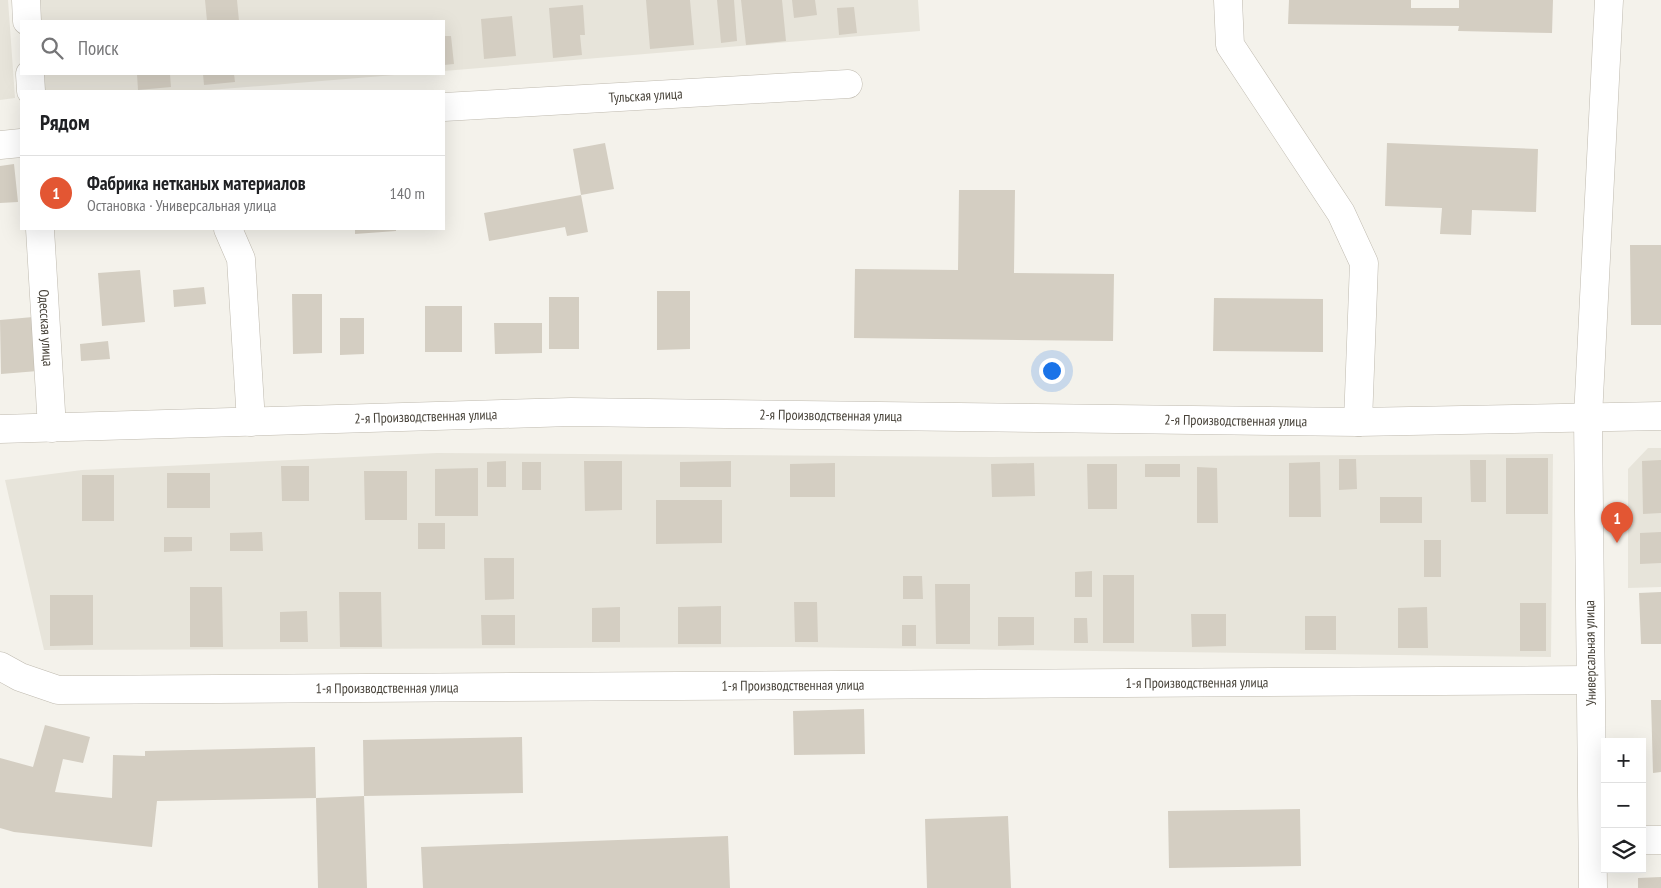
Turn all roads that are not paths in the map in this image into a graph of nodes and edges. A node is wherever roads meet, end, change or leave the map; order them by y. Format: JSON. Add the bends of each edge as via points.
{"nodes":[{"id":1,"x":26,"y":0,"type":"edge"},
{"id":2,"x":1228,"y":0,"type":"edge"},
{"id":3,"x":1609,"y":0,"type":"edge"},
{"id":4,"x":27,"y":20,"type":"edge"},
{"id":5,"x":30,"y":75,"type":"edge"},
{"id":6,"x":848,"y":84,"type":"dead end"},
{"id":7,"x":31,"y":90,"type":"edge"},
{"id":8,"x":445,"y":107,"type":"edge"},
{"id":9,"x":20,"y":143,"type":"edge"},
{"id":10,"x":0,"y":145,"type":"edge"},
{"id":11,"x":40,"y":230,"type":"edge"},
{"id":12,"x":228,"y":230,"type":"edge"},
{"id":13,"x":1661,"y":416,"type":"edge"},
{"id":14,"x":1588,"y":417,"type":"junction"},
{"id":15,"x":252,"y":422,"type":"junction"},
{"id":16,"x":1358,"y":422,"type":"junction"},
{"id":17,"x":52,"y":428,"type":"junction"},
{"id":18,"x":0,"y":429,"type":"edge"},
{"id":19,"x":0,"y":666,"type":"edge"},
{"id":20,"x":1590,"y":680,"type":"junction"},
{"id":21,"x":1646,"y":840,"type":"edge"},
{"id":22,"x":1661,"y":840,"type":"edge"},
{"id":23,"x":1598,"y":841,"type":"edge"},
{"id":24,"x":1593,"y":888,"type":"edge"}],
"edges":[{"from":1,"to":4,"type":"street"},
{"from":2,"to":16,"type":"street","via":[[1230,45],[1341,213],[1364,263]]},
{"from":3,"to":14,"type":"street","name":"Универсальная улица"},
{"from":5,"to":7,"type":"street"},
{"from":6,"to":8,"type":"street","name":"Тульская улица"},
{"from":9,"to":10,"type":"street"},
{"from":11,"to":17,"type":"street","name":"Одесская улица"},
{"from":12,"to":15,"type":"street","via":[[241,259]]},
{"from":13,"to":14,"type":"street","name":"2-я Производственная улица"},
{"from":14,"to":16,"type":"street","name":"2-я Производственная улица"},
{"from":14,"to":20,"type":"street","name":"Универсальная улица"},
{"from":15,"to":16,"type":"street","name":"2-я Производственная улица","via":[[571,412]]},
{"from":15,"to":17,"type":"street","name":"2-я Производственная улица"},
{"from":17,"to":18,"type":"street","name":"2-я Производственная улица"},
{"from":19,"to":20,"type":"street","name":"1-я Производственная улица","via":[[20,677],[58,690]]},
{"from":20,"to":23,"type":"street","name":"Универсальная улица"},
{"from":21,"to":22,"type":"street"},
{"from":23,"to":24,"type":"street","name":"Универсальная улица"}]}
